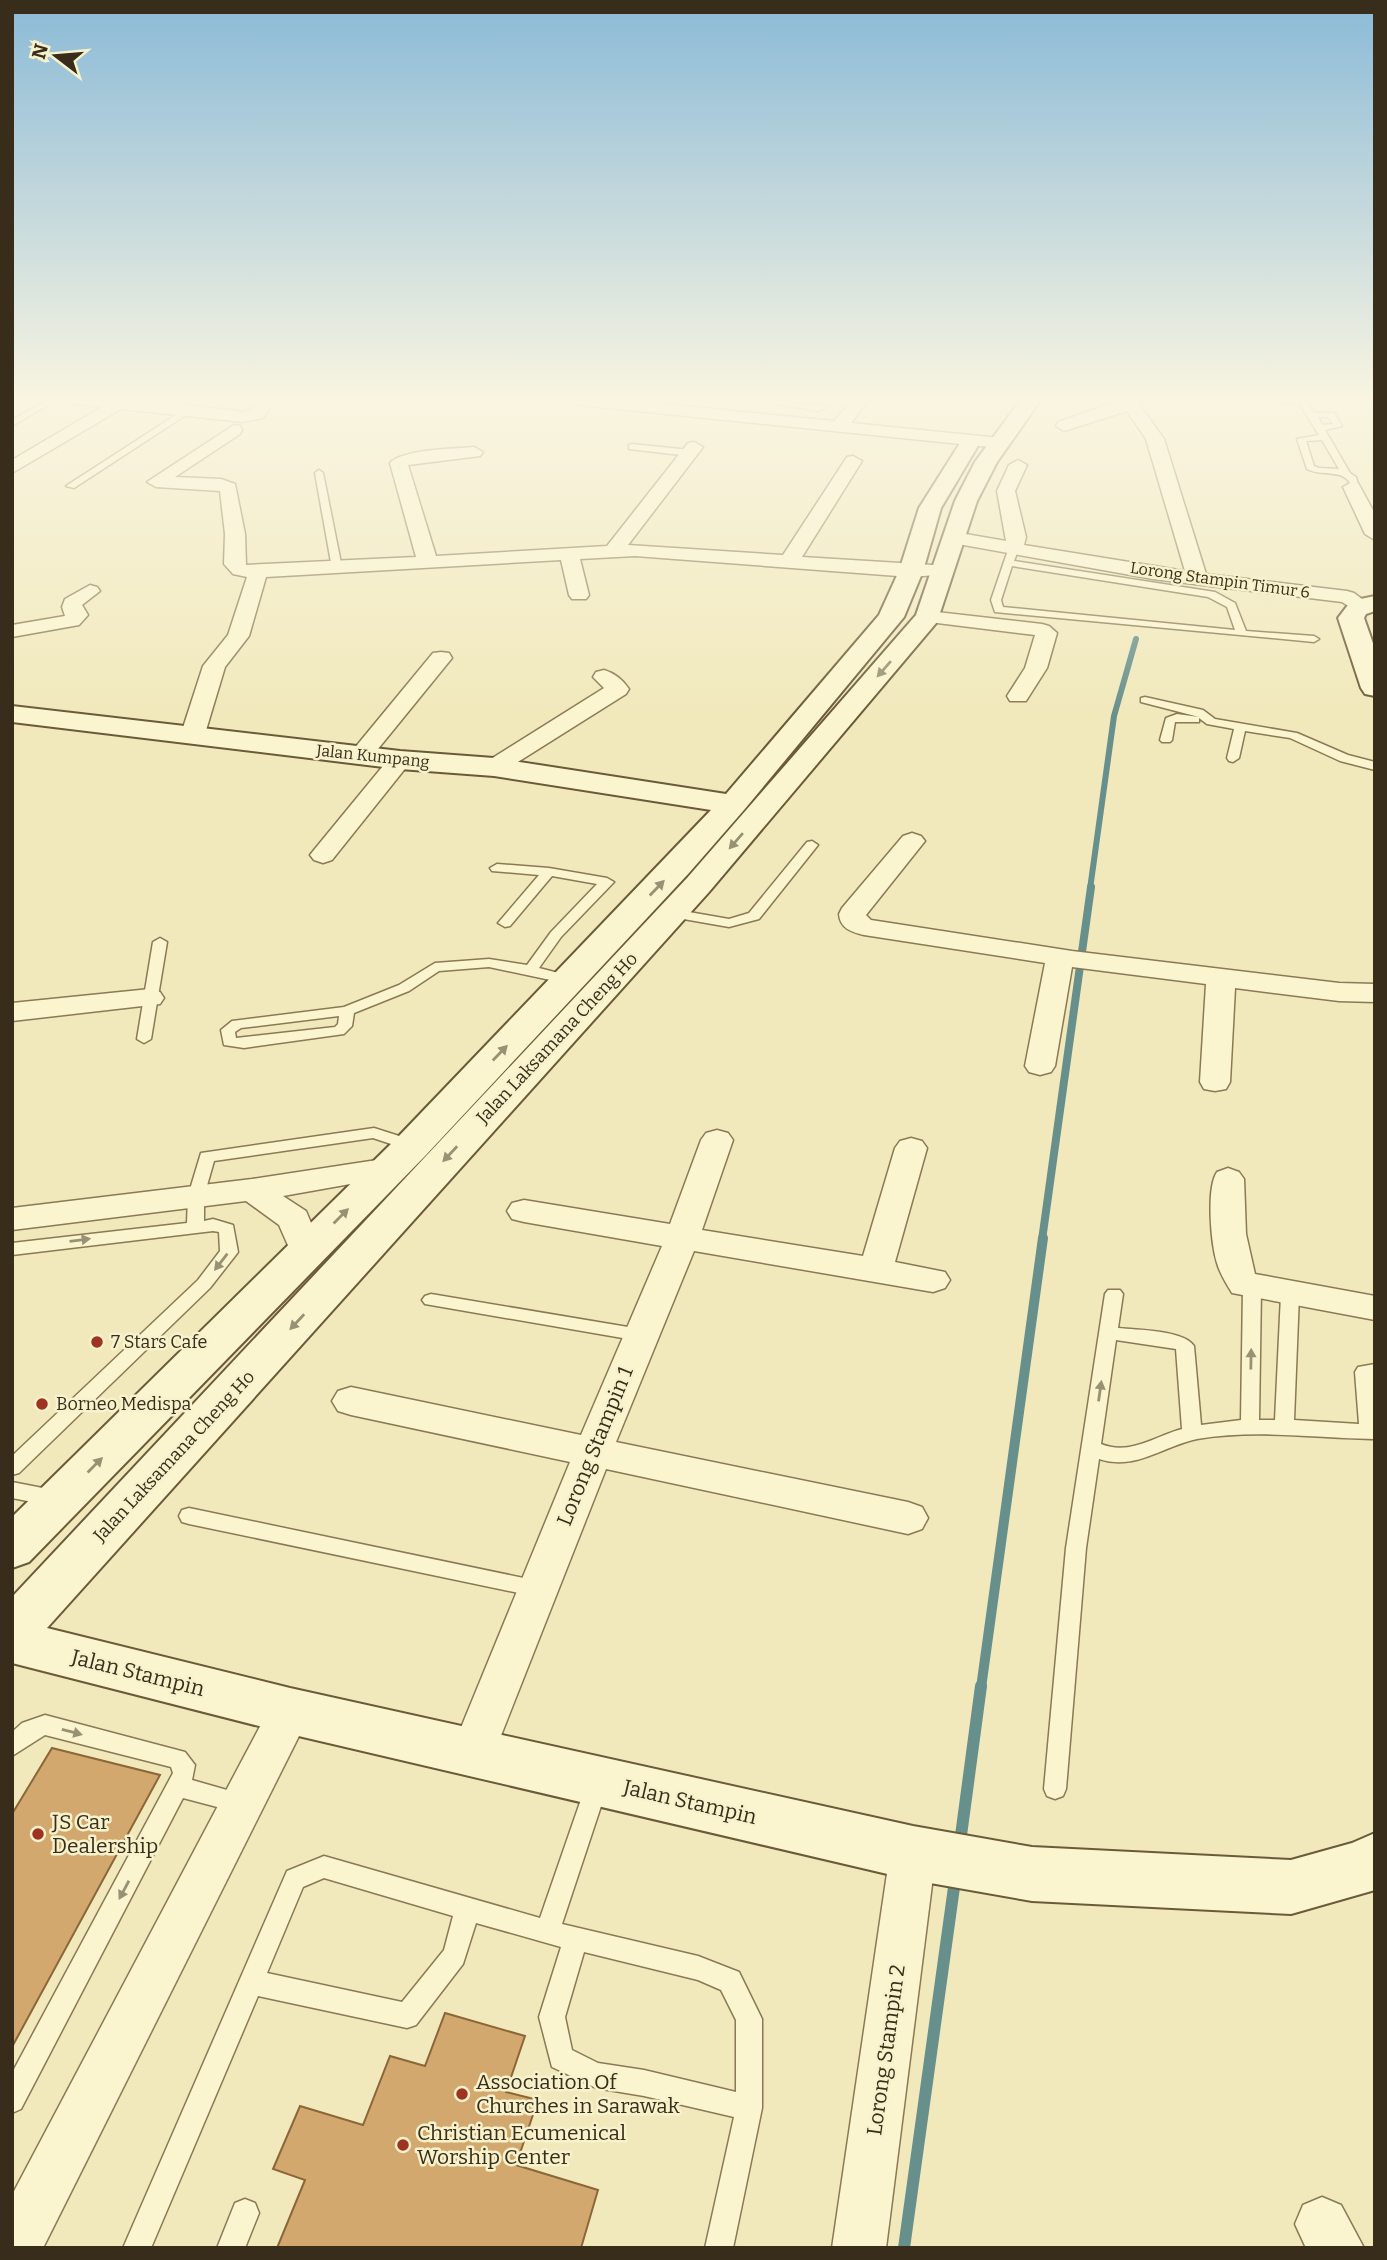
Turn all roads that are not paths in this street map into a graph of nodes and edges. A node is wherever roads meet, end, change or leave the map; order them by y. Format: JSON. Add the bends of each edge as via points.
{"nodes":[{"id":1,"x":229,"y":503,"type":"edge"},
{"id":2,"x":325,"y":503,"type":"edge"},
{"id":3,"x":411,"y":503,"type":"edge"},
{"id":4,"x":650,"y":503,"type":"edge"},
{"id":5,"x":826,"y":503,"type":"edge"},
{"id":6,"x":933,"y":503,"type":"edge"},
{"id":7,"x":965,"y":503,"type":"edge"},
{"id":8,"x":1009,"y":503,"type":"edge"},
{"id":9,"x":1175,"y":503,"type":"edge"},
{"id":10,"x":1360,"y":503,"type":"edge"},
{"id":11,"x":1375,"y":534,"type":"edge"},
{"id":12,"x":954,"y":538,"type":"junction"},
{"id":13,"x":613,"y":551,"type":"junction"},
{"id":14,"x":569,"y":555,"type":"junction"},
{"id":15,"x":1011,"y":556,"type":"junction"},
{"id":16,"x":790,"y":560,"type":"junction"},
{"id":17,"x":428,"y":563,"type":"junction"},
{"id":18,"x":337,"y":568,"type":"junction"},
{"id":19,"x":926,"y":570,"type":"junction"},
{"id":20,"x":258,"y":572,"type":"junction"},
{"id":21,"x":1197,"y":577,"type":"junction"},
{"id":22,"x":90,"y":591,"type":"dead end"},
{"id":23,"x":579,"y":595,"type":"dead end"},
{"id":24,"x":1367,"y":604,"type":"edge"},
{"id":25,"x":928,"y":617,"type":"junction"},
{"id":26,"x":12,"y":631,"type":"edge"},
{"id":27,"x":1242,"y":634,"type":"junction"},
{"id":28,"x":1314,"y":639,"type":"dead end"},
{"id":29,"x":442,"y":658,"type":"dead end"},
{"id":30,"x":604,"y":677,"type":"dead end"},
{"id":31,"x":1375,"y":688,"type":"edge"},
{"id":32,"x":1018,"y":696,"type":"dead end"},
{"id":33,"x":1145,"y":701,"type":"dead end"},
{"id":34,"x":12,"y":714,"type":"edge"},
{"id":35,"x":1212,"y":722,"type":"junction"},
{"id":36,"x":1240,"y":726,"type":"junction"},
{"id":37,"x":192,"y":737,"type":"junction"},
{"id":38,"x":1166,"y":740,"type":"dead end"},
{"id":39,"x":361,"y":755,"type":"junction"},
{"id":40,"x":1233,"y":758,"type":"dead end"},
{"id":41,"x":400,"y":760,"type":"junction"},
{"id":42,"x":1375,"y":766,"type":"edge"},
{"id":43,"x":494,"y":767,"type":"junction"},
{"id":44,"x":733,"y":804,"type":"junction"},
{"id":45,"x":912,"y":841,"type":"dead end"},
{"id":46,"x":812,"y":845,"type":"dead end"},
{"id":47,"x":323,"y":855,"type":"dead end"},
{"id":48,"x":497,"y":868,"type":"dead end"},
{"id":49,"x":549,"y":872,"type":"junction"},
{"id":50,"x":672,"y":913,"type":"junction"},
{"id":51,"x":505,"y":923,"type":"dead end"},
{"id":52,"x":160,"y":942,"type":"dead end"},
{"id":53,"x":1066,"y":958,"type":"junction"},
{"id":54,"x":531,"y":970,"type":"junction"},
{"id":55,"x":1221,"y":978,"type":"junction"},
{"id":56,"x":569,"y":980,"type":"junction"},
{"id":57,"x":1375,"y":993,"type":"edge"},
{"id":58,"x":150,"y":998,"type":"junction"},
{"id":59,"x":347,"y":1011,"type":"junction"},
{"id":60,"x":12,"y":1012,"type":"edge"},
{"id":61,"x":144,"y":1039,"type":"dead end"},
{"id":62,"x":1040,"y":1066,"type":"dead end"},
{"id":63,"x":1215,"y":1082,"type":"dead end"},
{"id":64,"x":717,"y":1140,"type":"dead end"},
{"id":65,"x":911,"y":1148,"type":"dead end"},
{"id":66,"x":401,"y":1157,"type":"junction"},
{"id":67,"x":1228,"y":1179,"type":"dead end"},
{"id":68,"x":252,"y":1190,"type":"junction"},
{"id":69,"x":196,"y":1211,"type":"junction"},
{"id":70,"x":524,"y":1211,"type":"dead end"},
{"id":71,"x":12,"y":1219,"type":"edge"},
{"id":72,"x":682,"y":1238,"type":"junction"},
{"id":73,"x":12,"y":1249,"type":"edge"},
{"id":74,"x":306,"y":1251,"type":"junction"},
{"id":75,"x":876,"y":1270,"type":"junction"},
{"id":76,"x":933,"y":1280,"type":"dead end"},
{"id":77,"x":1252,"y":1288,"type":"junction"},
{"id":78,"x":1114,"y":1294,"type":"dead end"},
{"id":79,"x":1290,"y":1295,"type":"junction"},
{"id":80,"x":431,"y":1300,"type":"dead end"},
{"id":81,"x":1375,"y":1308,"type":"edge"},
{"id":82,"x":1108,"y":1333,"type":"junction"},
{"id":83,"x":639,"y":1335,"type":"junction"},
{"id":84,"x":1375,"y":1371,"type":"edge"},
{"id":85,"x":351,"y":1401,"type":"dead end"},
{"id":86,"x":1250,"y":1427,"type":"junction"},
{"id":87,"x":1284,"y":1428,"type":"junction"},
{"id":88,"x":1372,"y":1432,"type":"edge"},
{"id":89,"x":1192,"y":1433,"type":"junction"},
{"id":90,"x":1092,"y":1448,"type":"junction"},
{"id":91,"x":593,"y":1451,"type":"junction"},
{"id":92,"x":12,"y":1468,"type":"edge"},
{"id":93,"x":12,"y":1490,"type":"edge"},
{"id":94,"x":61,"y":1500,"type":"junction"},
{"id":95,"x":189,"y":1516,"type":"dead end"},
{"id":96,"x":908,"y":1518,"type":"dead end"},
{"id":97,"x":12,"y":1548,"type":"edge"},
{"id":98,"x":538,"y":1589,"type":"junction"},
{"id":99,"x":12,"y":1632,"type":"edge"},
{"id":100,"x":12,"y":1641,"type":"edge"},
{"id":101,"x":290,"y":1711,"type":"junction"},
{"id":102,"x":12,"y":1746,"type":"edge"},
{"id":103,"x":473,"y":1752,"type":"junction"},
{"id":104,"x":598,"y":1781,"type":"junction"},
{"id":105,"x":178,"y":1787,"type":"junction"},
{"id":106,"x":1055,"y":1788,"type":"dead end"},
{"id":107,"x":242,"y":1804,"type":"junction"},
{"id":108,"x":925,"y":1855,"type":"junction"},
{"id":109,"x":1375,"y":1860,"type":"edge"},
{"id":110,"x":468,"y":1907,"type":"junction"},
{"id":111,"x":547,"y":1932,"type":"junction"},
{"id":112,"x":576,"y":1937,"type":"junction"},
{"id":113,"x":251,"y":1982,"type":"junction"},
{"id":114,"x":12,"y":2100,"type":"edge"},
{"id":115,"x":750,"y":2108,"type":"junction"},
{"id":116,"x":245,"y":2213,"type":"dead end"},
{"id":117,"x":14,"y":2248,"type":"edge"},
{"id":118,"x":137,"y":2248,"type":"edge"},
{"id":119,"x":231,"y":2248,"type":"edge"},
{"id":120,"x":719,"y":2248,"type":"edge"},
{"id":121,"x":859,"y":2248,"type":"edge"}],
"edges":[{"from":1,"to":20,"type":"street","via":[[234,564]]},
{"from":2,"to":18,"type":"lane"},
{"from":3,"to":17,"type":"street"},
{"from":4,"to":13,"type":"street"},
{"from":5,"to":16,"type":"street"},
{"from":6,"to":19,"type":"main road","name":"Jalan Laksamana Cheng Ho"},
{"from":7,"to":12,"type":"main road","name":"Jalan Laksamana Cheng Ho"},
{"from":8,"to":15,"type":"street","via":[[1016,537]]},
{"from":9,"to":21,"type":"street"},
{"from":10,"to":11,"type":"street"},
{"from":12,"to":15,"type":"street","name":"Lorong Stampin Timur 6"},
{"from":12,"to":19,"type":"main road","name":"Jalan Laksamana Cheng Ho"},
{"from":13,"to":14,"type":"street"},
{"from":13,"to":16,"type":"street"},
{"from":14,"to":17,"type":"street"},
{"from":14,"to":23,"type":"street"},
{"from":15,"to":21,"type":"street","name":"Lorong Stampin Timur 6"},
{"from":15,"to":27,"type":"lane","via":[[1211,594],[1231,605]]},
{"from":15,"to":27,"type":"lane","via":[[996,600],[999,610]]},
{"from":16,"to":19,"type":"street"},
{"from":17,"to":18,"type":"street"},
{"from":18,"to":20,"type":"street"},
{"from":19,"to":25,"type":"main road","name":"Jalan Laksamana Cheng Ho"},
{"from":19,"to":44,"type":"main road","name":"Jalan Laksamana Cheng Ho"},
{"from":20,"to":37,"type":"street","via":[[238,636],[214,666]]},
{"from":21,"to":24,"type":"street","name":"Lorong Stampin Timur 6","via":[[1346,597]]},
{"from":22,"to":26,"type":"street","via":[[72,603],[78,615],[72,621]]},
{"from":24,"to":31,"type":"main road","via":[[1353,611],[1352,618]]},
{"from":25,"to":32,"type":"street","via":[[1046,633],[1036,668]]},
{"from":25,"to":50,"type":"main road","name":"Jalan Laksamana Cheng Ho","one_way":true},
{"from":27,"to":28,"type":"lane"},
{"from":29,"to":39,"type":"street"},
{"from":30,"to":43,"type":"street","via":[[618,689]]},
{"from":33,"to":35,"type":"lane","via":[[1199,712]]},
{"from":34,"to":37,"type":"main road","name":"Jalan Kumpang"},
{"from":35,"to":36,"type":"lane"},
{"from":35,"to":38,"type":"lane","via":[[1177,717],[1170,720]]},
{"from":36,"to":40,"type":"lane"},
{"from":36,"to":42,"type":"lane","via":[[1293,735]]},
{"from":37,"to":39,"type":"main road","name":"Jalan Kumpang"},
{"from":39,"to":41,"type":"main road","name":"Jalan Kumpang"},
{"from":41,"to":43,"type":"main road","name":"Jalan Kumpang"},
{"from":41,"to":47,"type":"street"},
{"from":43,"to":44,"type":"main road","name":"Jalan Kumpang"},
{"from":56,"to":44,"type":"main road","name":"Jalan Laksamana Cheng Ho","one_way":true},
{"from":45,"to":53,"type":"street","via":[[852,914],[853,921],[864,927]]},
{"from":46,"to":50,"type":"lane","via":[[754,916],[729,923]]},
{"from":48,"to":49,"type":"lane"},
{"from":49,"to":51,"type":"lane"},
{"from":49,"to":54,"type":"lane","via":[[607,882],[551,937]]},
{"from":50,"to":99,"type":"main road","name":"Jalan Laksamana Cheng Ho","one_way":true},
{"from":52,"to":58,"type":"lane"},
{"from":53,"to":55,"type":"street"},
{"from":53,"to":62,"type":"street"},
{"from":54,"to":56,"type":"lane"},
{"from":54,"to":59,"type":"lane","via":[[489,963],[435,967],[404,988]]},
{"from":55,"to":57,"type":"street"},
{"from":55,"to":63,"type":"street"},
{"from":66,"to":56,"type":"main road","name":"Jalan Laksamana Cheng Ho","one_way":true},
{"from":58,"to":60,"type":"street"},
{"from":58,"to":61,"type":"lane"},
{"from":59,"to":59,"type":"lane","via":[[237,1024],[228,1030],[229,1042],[339,1031],[345,1026]]},
{"from":64,"to":72,"type":"street","name":"Lorong Stampin 1"},
{"from":65,"to":75,"type":"street"},
{"from":66,"to":68,"type":"street"},
{"from":66,"to":69,"type":"lane","via":[[374,1133],[207,1157]]},
{"from":74,"to":66,"type":"main road","name":"Jalan Laksamana Cheng Ho","one_way":true},
{"from":67,"to":77,"type":"street","via":[[1232,1254],[1237,1276]]},
{"from":68,"to":69,"type":"street"},
{"from":68,"to":74,"type":"street","via":[[293,1219]]},
{"from":69,"to":71,"type":"street"},
{"from":73,"to":69,"type":"lane","one_way":true},
{"from":69,"to":92,"type":"lane","one_way":true,"via":[[213,1225],[227,1229],[229,1252],[204,1284]]},
{"from":70,"to":72,"type":"street"},
{"from":72,"to":75,"type":"street"},
{"from":72,"to":83,"type":"street","name":"Lorong Stampin 1"},
{"from":94,"to":74,"type":"main road","name":"Jalan Laksamana Cheng Ho","one_way":true},
{"from":75,"to":76,"type":"street"},
{"from":77,"to":79,"type":"street"},
{"from":86,"to":77,"type":"lane","one_way":true},
{"from":78,"to":82,"type":"lane"},
{"from":79,"to":81,"type":"street"},
{"from":79,"to":87,"type":"lane"},
{"from":80,"to":83,"type":"lane"},
{"from":82,"to":89,"type":"lane","via":[[1185,1346]]},
{"from":90,"to":82,"type":"lane","one_way":true},
{"from":83,"to":91,"type":"street","name":"Lorong Stampin 1"},
{"from":84,"to":88,"type":"lane","via":[[1364,1372]]},
{"from":85,"to":91,"type":"street"},
{"from":86,"to":87,"type":"lane"},
{"from":86,"to":89,"type":"lane"},
{"from":87,"to":88,"type":"lane"},
{"from":89,"to":90,"type":"lane","via":[[1127,1457]]},
{"from":90,"to":106,"type":"lane","via":[[1076,1548]]},
{"from":91,"to":96,"type":"street"},
{"from":91,"to":98,"type":"street","name":"Lorong Stampin 1"},
{"from":93,"to":94,"type":"lane"},
{"from":94,"to":97,"type":"main road","name":"Jalan Laksamana Cheng Ho"},
{"from":95,"to":98,"type":"lane"},
{"from":98,"to":103,"type":"street","name":"Lorong Stampin 1"},
{"from":100,"to":101,"type":"main road","name":"Jalan Stampin"},
{"from":101,"to":103,"type":"main road","name":"Jalan Stampin"},
{"from":101,"to":107,"type":"street"},
{"from":102,"to":105,"type":"lane","one_way":true,"via":[[30,1730],[45,1725],[177,1759],[184,1765]]},
{"from":103,"to":104,"type":"main road","name":"Jalan Stampin"},
{"from":104,"to":108,"type":"main road","name":"Jalan Stampin"},
{"from":104,"to":111,"type":"lane"},
{"from":105,"to":107,"type":"lane"},
{"from":105,"to":114,"type":"lane","one_way":true},
{"from":107,"to":117,"type":"street"},
{"from":108,"to":109,"type":"main road","name":"Jalan Stampin","via":[[1032,1874],[1291,1886]]},
{"from":108,"to":121,"type":"street","name":"Lorong Stampin 2"},
{"from":110,"to":111,"type":"lane"},
{"from":110,"to":113,"type":"lane","via":[[454,1956],[407,2017]]},
{"from":110,"to":113,"type":"lane","via":[[324,1867],[295,1879]]},
{"from":111,"to":112,"type":"lane"},
{"from":112,"to":115,"type":"lane","via":[[730,1981],[749,2019]]},
{"from":112,"to":115,"type":"lane","via":[[552,2017],[561,2058],[596,2075]]},
{"from":113,"to":118,"type":"lane"},
{"from":115,"to":120,"type":"lane"},
{"from":116,"to":119,"type":"lane"}]}
